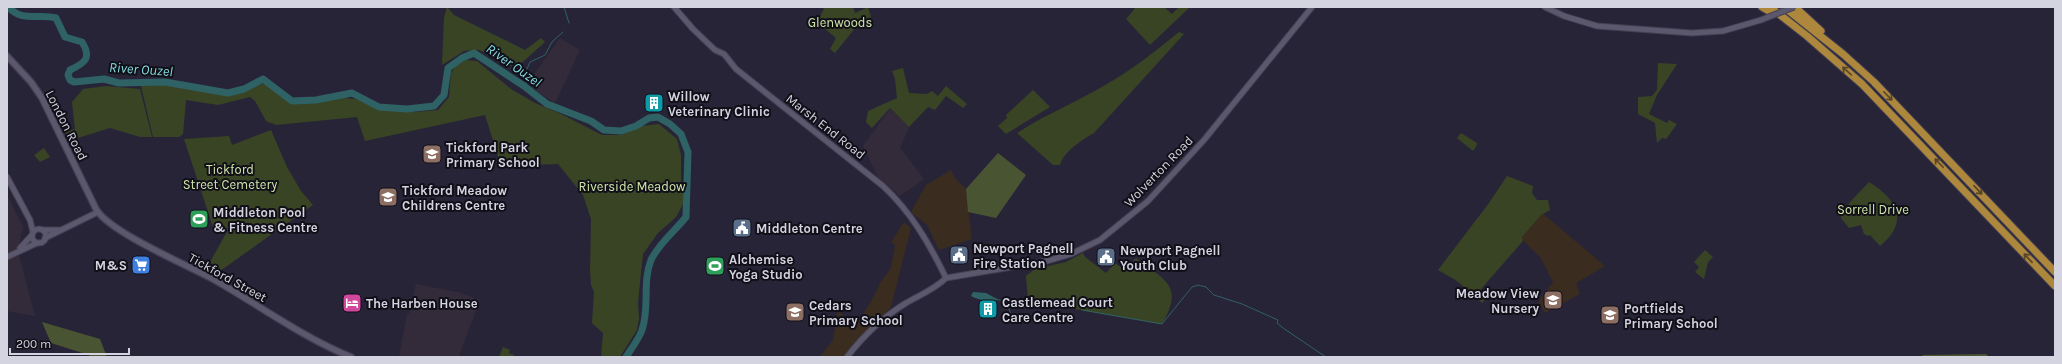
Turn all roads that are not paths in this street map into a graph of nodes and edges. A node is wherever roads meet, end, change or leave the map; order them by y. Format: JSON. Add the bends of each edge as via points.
{"nodes":[{"id":1,"x":674,"y":7,"type":"edge"},
{"id":2,"x":1312,"y":7,"type":"edge"},
{"id":3,"x":1545,"y":7,"type":"edge"},
{"id":4,"x":1762,"y":7,"type":"edge"},
{"id":5,"x":1770,"y":7,"type":"edge"},
{"id":6,"x":1784,"y":7,"type":"edge"},
{"id":7,"x":1794,"y":7,"type":"edge"},
{"id":8,"x":1807,"y":36,"type":"junction"},
{"id":9,"x":1843,"y":54,"type":"junction"},
{"id":10,"x":7,"y":56,"type":"edge"},
{"id":11,"x":7,"y":177,"type":"edge"},
{"id":12,"x":98,"y":212,"type":"junction"},
{"id":13,"x":30,"y":220,"type":"junction"},
{"id":14,"x":42,"y":230,"type":"junction"},
{"id":15,"x":61,"y":230,"type":"junction"},
{"id":16,"x":32,"y":234,"type":"junction"},
{"id":17,"x":45,"y":238,"type":"junction"},
{"id":18,"x":37,"y":243,"type":"junction"},
{"id":19,"x":15,"y":253,"type":"junction"},
{"id":20,"x":7,"y":257,"type":"edge"},
{"id":21,"x":2055,"y":272,"type":"edge"},
{"id":22,"x":946,"y":278,"type":"junction"},
{"id":23,"x":2055,"y":286,"type":"edge"},
{"id":24,"x":351,"y":357,"type":"edge"},
{"id":25,"x":847,"y":357,"type":"edge"}],
"edges":[{"from":1,"to":22,"type":"street","name":"Marsh End Road","via":[[715,50],[724,54],[736,69],[900,202],[920,228]]},
{"from":2,"to":22,"type":"street","name":"Wolverton Road","via":[[1204,140],[1148,200],[1104,236],[1088,246],[1047,261]]},
{"from":3,"to":7,"type":"street","bridge":true,"via":[[1597,26],[1692,33],[1723,31]]},
{"from":4,"to":8,"type":"highway"},
{"from":5,"to":8,"type":"highway"},
{"from":6,"to":9,"type":"highway"},
{"from":7,"to":9,"type":"highway"},
{"from":23,"to":8,"type":"highway","one_way":true,"via":[[1883,104]]},
{"from":9,"to":21,"type":"highway","one_way":true,"via":[[1917,125]]},
{"from":10,"to":12,"type":"main road","name":"London Road","via":[[31,82],[46,106]]},
{"from":11,"to":13,"type":"street"},
{"from":12,"to":15,"type":"street"},
{"from":12,"to":24,"type":"main road","name":"Tickford Street","via":[[130,236],[212,279],[330,348]]},
{"from":13,"to":14,"type":"street"},
{"from":13,"to":16,"type":"street"},
{"from":14,"to":15,"type":"street"},
{"from":14,"to":16,"type":"street","via":[[36,229]]},
{"from":14,"to":17,"type":"street"},
{"from":15,"to":17,"type":"street"},
{"from":16,"to":18,"type":"street"},
{"from":16,"to":19,"type":"street"},
{"from":17,"to":18,"type":"street"},
{"from":18,"to":19,"type":"street"},
{"from":19,"to":20,"type":"street"},
{"from":22,"to":25,"type":"street","via":[[886,317],[859,341]]}]}
